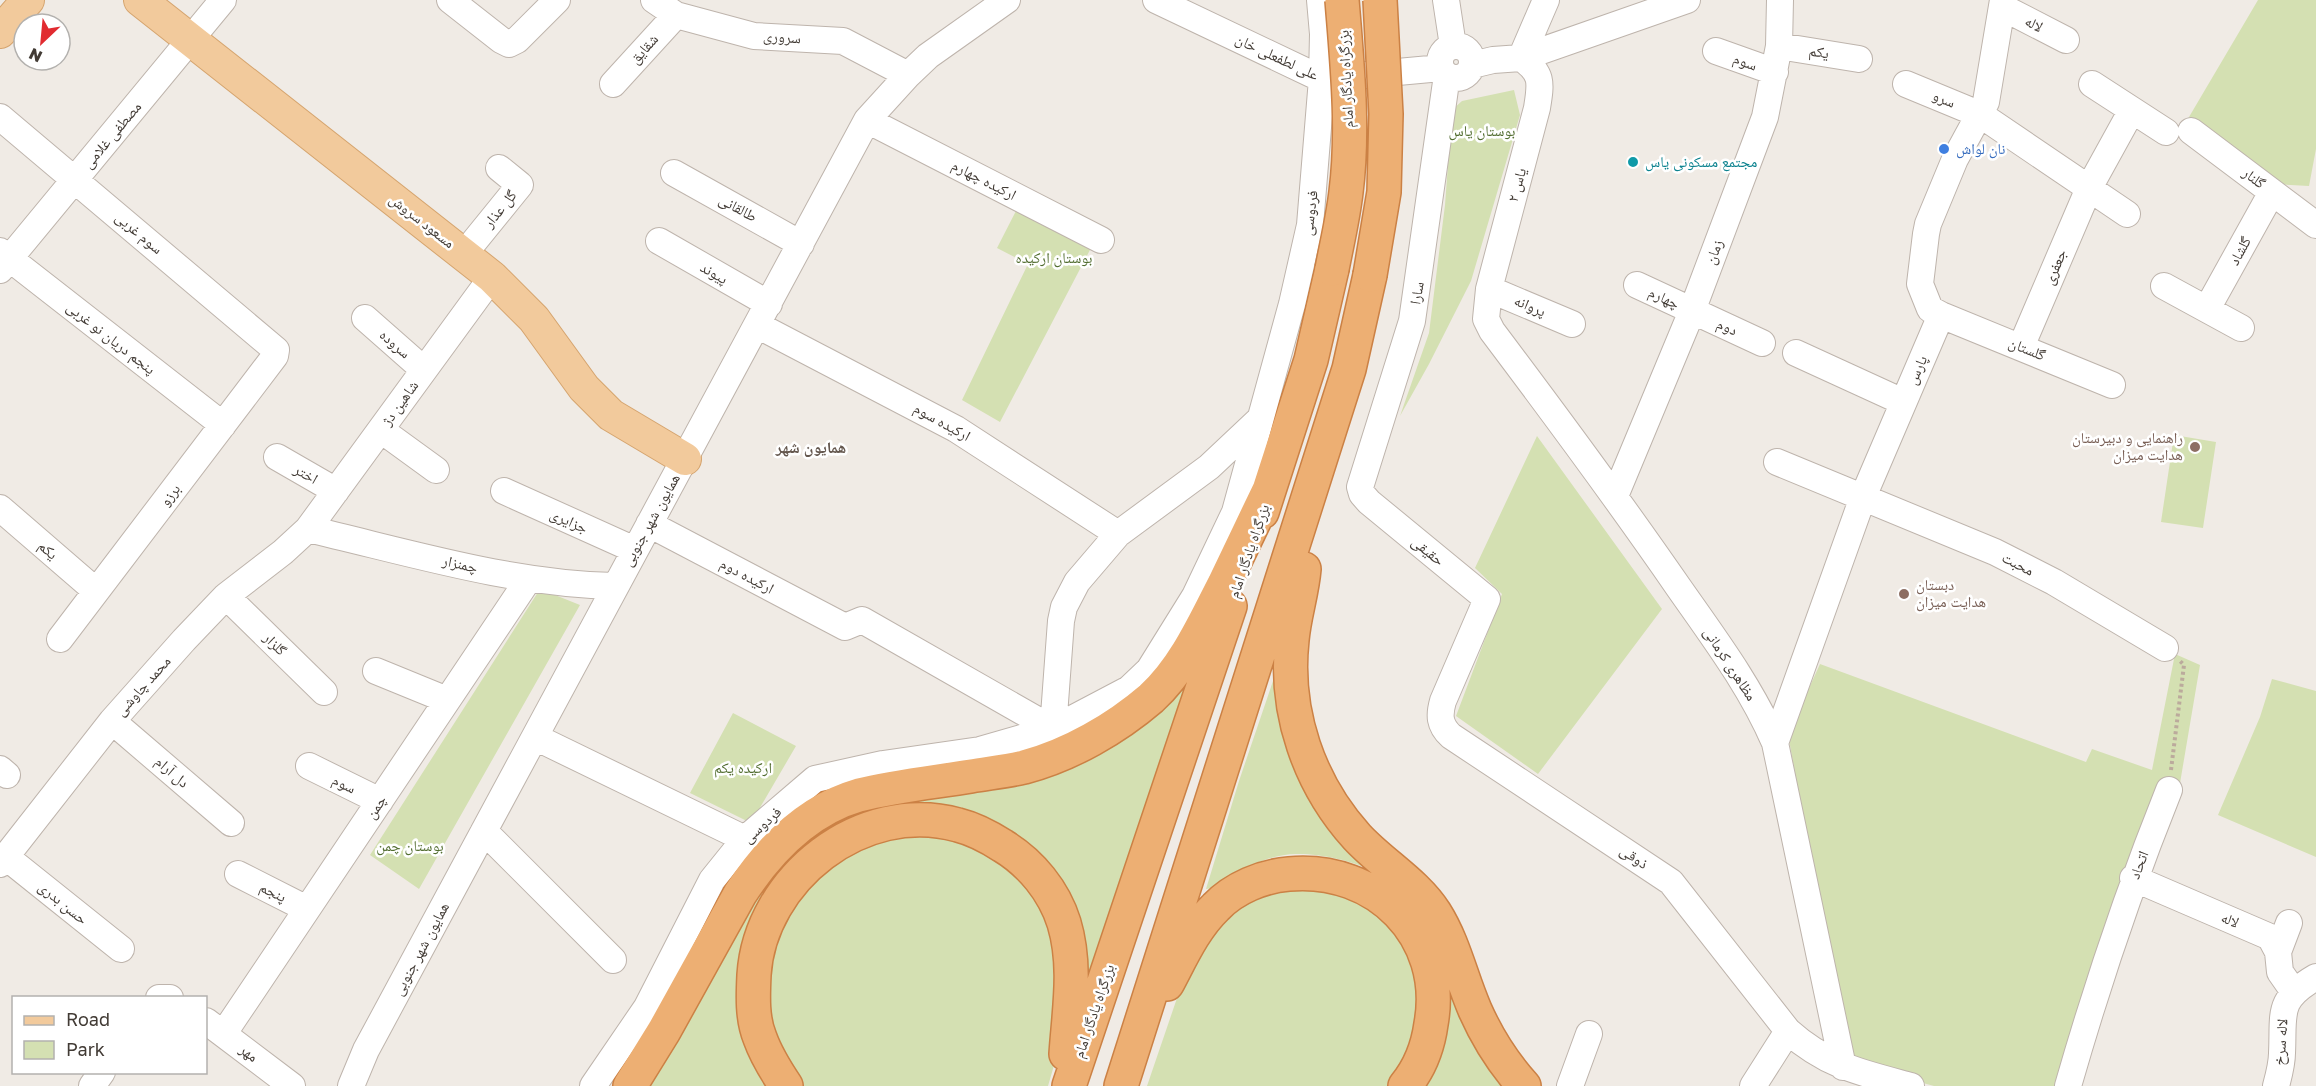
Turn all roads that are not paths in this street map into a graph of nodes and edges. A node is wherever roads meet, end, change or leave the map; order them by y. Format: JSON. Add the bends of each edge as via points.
{"nodes":[{"id":1,"x":7,"y":0,"type":"edge"},
{"id":2,"x":27,"y":0,"type":"edge"},
{"id":3,"x":140,"y":0,"type":"edge"},
{"id":4,"x":223,"y":0,"type":"edge"},
{"id":5,"x":450,"y":0,"type":"edge"},
{"id":6,"x":557,"y":0,"type":"edge"},
{"id":7,"x":654,"y":0,"type":"edge"},
{"id":8,"x":1007,"y":0,"type":"edge"},
{"id":9,"x":1156,"y":0,"type":"edge"},
{"id":10,"x":1320,"y":0,"type":"edge"},
{"id":11,"x":1342,"y":0,"type":"edge"},
{"id":12,"x":1380,"y":0,"type":"edge"},
{"id":13,"x":1446,"y":0,"type":"edge"},
{"id":14,"x":1546,"y":0,"type":"edge"},
{"id":15,"x":1687,"y":0,"type":"edge"},
{"id":16,"x":1780,"y":0,"type":"edge"},
{"id":17,"x":2003,"y":3,"type":"edge"},
{"id":18,"x":0,"y":9,"type":"edge"},
{"id":19,"x":676,"y":15,"type":"junction"},
{"id":20,"x":0,"y":33,"type":"edge"},
{"id":21,"x":191,"y":40,"type":"junction"},
{"id":22,"x":2066,"y":40,"type":"dead end"},
{"id":23,"x":1779,"y":46,"type":"junction"},
{"id":24,"x":1716,"y":51,"type":"dead end"},
{"id":25,"x":1521,"y":58,"type":"junction"},
{"id":26,"x":1859,"y":59,"type":"dead end"},
{"id":27,"x":1447,"y":63,"type":"junction"},
{"id":28,"x":1775,"y":72,"type":"junction"},
{"id":29,"x":908,"y":75,"type":"junction"},
{"id":30,"x":1322,"y":79,"type":"junction"},
{"id":31,"x":613,"y":84,"type":"dead end"},
{"id":32,"x":1906,"y":84,"type":"dead end"},
{"id":33,"x":2092,"y":84,"type":"dead end"},
{"id":34,"x":2132,"y":110,"type":"junction"},
{"id":35,"x":1981,"y":114,"type":"junction"},
{"id":36,"x":0,"y":117,"type":"edge"},
{"id":37,"x":867,"y":120,"type":"junction"},
{"id":38,"x":2191,"y":131,"type":"dead end"},
{"id":39,"x":2166,"y":132,"type":"dead end"},
{"id":40,"x":499,"y":168,"type":"dead end"},
{"id":41,"x":674,"y":173,"type":"dead end"},
{"id":42,"x":75,"y":180,"type":"junction"},
{"id":43,"x":2089,"y":188,"type":"junction"},
{"id":44,"x":2272,"y":192,"type":"junction"},
{"id":45,"x":2127,"y":214,"type":"dead end"},
{"id":46,"x":2316,"y":225,"type":"edge"},
{"id":47,"x":1101,"y":240,"type":"dead end"},
{"id":48,"x":659,"y":241,"type":"dead end"},
{"id":49,"x":801,"y":244,"type":"junction"},
{"id":50,"x":464,"y":254,"type":"junction"},
{"id":51,"x":3,"y":260,"type":"edge"},
{"id":52,"x":492,"y":277,"type":"junction"},
{"id":53,"x":1637,"y":285,"type":"dead end"},
{"id":54,"x":2164,"y":286,"type":"dead end"},
{"id":55,"x":1489,"y":288,"type":"junction"},
{"id":56,"x":2207,"y":309,"type":"junction"},
{"id":57,"x":1692,"y":311,"type":"junction"},
{"id":58,"x":763,"y":314,"type":"junction"},
{"id":59,"x":1941,"y":315,"type":"junction"},
{"id":60,"x":365,"y":318,"type":"dead end"},
{"id":61,"x":1486,"y":319,"type":"joint"},
{"id":62,"x":1572,"y":324,"type":"dead end"},
{"id":63,"x":2241,"y":328,"type":"dead end"},
{"id":64,"x":1762,"y":343,"type":"dead end"},
{"id":65,"x":2021,"y":347,"type":"junction"},
{"id":66,"x":276,"y":350,"type":"joint"},
{"id":67,"x":1796,"y":353,"type":"dead end"},
{"id":68,"x":424,"y":370,"type":"junction"},
{"id":69,"x":2112,"y":385,"type":"dead end"},
{"id":70,"x":1903,"y":402,"type":"junction"},
{"id":71,"x":1260,"y":419,"type":"junction"},
{"id":72,"x":223,"y":425,"type":"junction"},
{"id":73,"x":381,"y":429,"type":"junction"},
{"id":74,"x":277,"y":457,"type":"dead end"},
{"id":75,"x":685,"y":459,"type":"junction"},
{"id":76,"x":1777,"y":462,"type":"dead end"},
{"id":77,"x":436,"y":470,"type":"dead end"},
{"id":78,"x":336,"y":490,"type":"junction"},
{"id":79,"x":1269,"y":490,"type":"junction"},
{"id":80,"x":504,"y":491,"type":"dead end"},
{"id":81,"x":1310,"y":495,"type":"junction"},
{"id":82,"x":1615,"y":496,"type":"junction"},
{"id":83,"x":1863,"y":497,"type":"junction"},
{"id":84,"x":1369,"y":502,"type":"joint"},
{"id":85,"x":0,"y":508,"type":"edge"},
{"id":86,"x":649,"y":524,"type":"junction"},
{"id":87,"x":308,"y":529,"type":"junction"},
{"id":88,"x":1118,"y":534,"type":"junction"},
{"id":89,"x":634,"y":550,"type":"junction"},
{"id":90,"x":528,"y":580,"type":"junction"},
{"id":91,"x":614,"y":586,"type":"junction"},
{"id":92,"x":96,"y":591,"type":"junction"},
{"id":93,"x":226,"y":596,"type":"junction"},
{"id":94,"x":1487,"y":599,"type":"joint"},
{"id":95,"x":60,"y":639,"type":"dead end"},
{"id":96,"x":2165,"y":648,"type":"road end"},
{"id":97,"x":376,"y":671,"type":"dead end"},
{"id":98,"x":324,"y":692,"type":"dead end"},
{"id":99,"x":447,"y":700,"type":"junction"},
{"id":100,"x":112,"y":721,"type":"junction"},
{"id":101,"x":1053,"y":729,"type":"junction"},
{"id":102,"x":535,"y":737,"type":"junction"},
{"id":103,"x":1775,"y":743,"type":"junction"},
{"id":104,"x":309,"y":766,"type":"dead end"},
{"id":105,"x":2169,"y":790,"type":"road end"},
{"id":106,"x":380,"y":801,"type":"junction"},
{"id":107,"x":231,"y":823,"type":"dead end"},
{"id":108,"x":484,"y":831,"type":"junction"},
{"id":109,"x":745,"y":839,"type":"junction"},
{"id":110,"x":3,"y":860,"type":"edge"},
{"id":111,"x":238,"y":874,"type":"dead end"},
{"id":112,"x":2133,"y":878,"type":"junction"},
{"id":113,"x":308,"y":909,"type":"junction"},
{"id":114,"x":2289,"y":923,"type":"dead end"},
{"id":115,"x":120,"y":949,"type":"dead end"},
{"id":116,"x":2278,"y":952,"type":"junction"},
{"id":117,"x":613,"y":960,"type":"dead end"},
{"id":118,"x":2316,"y":977,"type":"edge"},
{"id":119,"x":2294,"y":992,"type":"junction"},
{"id":120,"x":214,"y":1027,"type":"edge"},
{"id":121,"x":1788,"y":1030,"type":"junction"},
{"id":122,"x":1589,"y":1034,"type":"dead end"},
{"id":123,"x":1136,"y":1041,"type":"junction"},
{"id":124,"x":1843,"y":1067,"type":"junction"},
{"id":125,"x":292,"y":1086,"type":"edge"},
{"id":126,"x":351,"y":1086,"type":"edge"},
{"id":127,"x":592,"y":1086,"type":"edge"},
{"id":128,"x":630,"y":1086,"type":"edge"},
{"id":129,"x":786,"y":1086,"type":"edge"},
{"id":130,"x":1064,"y":1086,"type":"edge"},
{"id":131,"x":1069,"y":1086,"type":"edge"},
{"id":132,"x":1121,"y":1086,"type":"edge"},
{"id":133,"x":1404,"y":1086,"type":"edge"},
{"id":134,"x":1524,"y":1086,"type":"edge"},
{"id":135,"x":1570,"y":1086,"type":"edge"},
{"id":136,"x":1753,"y":1086,"type":"edge"},
{"id":137,"x":1911,"y":1086,"type":"edge"},
{"id":138,"x":2068,"y":1086,"type":"edge"},
{"id":139,"x":2276,"y":1086,"type":"edge"}],
"edges":[{"from":1,"to":18,"type":"main road"},
{"from":2,"to":20,"type":"main road"},
{"from":3,"to":21,"type":"main road","name":"مسعود سروش"},
{"from":4,"to":21,"type":"street","name":"مصطفی غلامی"},
{"from":5,"to":6,"type":"street","via":[[509,44]]},
{"from":7,"to":19,"type":"street","name":"سروری"},
{"from":8,"to":29,"type":"street","name":"همایون‌ شهر جنوبی","via":[[928,56]]},
{"from":9,"to":30,"type":"street","name":"علی لطفعلی خان"},
{"from":10,"to":30,"type":"street","name":"فردوسی"},
{"from":11,"to":79,"type":"highway","name":"بزرگراه یادگار امام","bridge":true,"via":[[1349,143],[1346,191],[1311,360]]},
{"from":12,"to":81,"type":"highway","bridge":true,"via":[[1386,114],[1384,192],[1349,369]]},
{"from":13,"to":27,"type":"street","name":"سارا"},
{"from":14,"to":25,"type":"street"},
{"from":15,"to":25,"type":"street"},
{"from":16,"to":23,"type":"street","name":"زمان"},
{"from":17,"to":22,"type":"street","name":"لاله"},
{"from":17,"to":35,"type":"street","via":[[1990,89]]},
{"from":19,"to":29,"type":"street","name":"سروری","via":[[754,36],[843,41]]},
{"from":19,"to":31,"type":"street","name":"شقایق"},
{"from":21,"to":42,"type":"street","name":"مصطفی غلامی"},
{"from":21,"to":50,"type":"main road","name":"مسعود سروش"},
{"from":23,"to":26,"type":"street","name":"یکم"},
{"from":23,"to":28,"type":"street","name":"زمان"},
{"from":24,"to":28,"type":"street","name":"سوم"},
{"from":25,"to":27,"type":"street","name":"علی لطفعلی خان","via":[[1472,64],[1462,77]]},
{"from":25,"to":55,"type":"street","name":"یاس ۲","via":[[1539,75],[1540,89]]},
{"from":27,"to":30,"type":"street","name":"علی لطفعلی خان"},
{"from":27,"to":84,"type":"street","name":"سارا","via":[[1412,321],[1360,487]]},
{"from":28,"to":57,"type":"street","name":"زمان","via":[[1765,117]]},
{"from":29,"to":37,"type":"street","name":"همایون‌ شهر جنوبی"},
{"from":30,"to":71,"type":"street","name":"فردوسی","via":[[1310,225]]},
{"from":32,"to":35,"type":"street","name":"سرو"},
{"from":33,"to":34,"type":"street"},
{"from":34,"to":39,"type":"street"},
{"from":34,"to":43,"type":"street","name":"جعفری"},
{"from":35,"to":43,"type":"street"},
{"from":35,"to":59,"type":"street","via":[[1955,159],[1928,224],[1920,284],[1930,309]]},
{"from":36,"to":42,"type":"street","name":"سوم غربی"},
{"from":37,"to":47,"type":"street","name":"ارکیده چهارم"},
{"from":37,"to":49,"type":"street","name":"همایون‌ شهر جنوبی"},
{"from":38,"to":44,"type":"street","name":"گلنار"},
{"from":40,"to":50,"type":"street","name":"گل عذار","via":[[520,185]]},
{"from":41,"to":49,"type":"street","name":"طالقانی"},
{"from":42,"to":51,"type":"street","name":"مصطفی غلامی"},
{"from":42,"to":66,"type":"street","name":"سوم غربی"},
{"from":43,"to":45,"type":"street"},
{"from":43,"to":65,"type":"street","name":"جعفری"},
{"from":44,"to":46,"type":"street","name":"گلنار"},
{"from":44,"to":56,"type":"street","name":"گلشاد"},
{"from":48,"to":58,"type":"street","name":"پیوند"},
{"from":49,"to":58,"type":"street","name":"همایون‌ شهر جنوبی"},
{"from":50,"to":52,"type":"main road","name":"مسعود سروش"},
{"from":51,"to":72,"type":"street","name":"پنجم دریان‌ نو غربی"},
{"from":52,"to":68,"type":"street","name":"شاهین دژ"},
{"from":52,"to":75,"type":"main road","name":"مسعود سروش","via":[[534,319],[584,388],[611,415]]},
{"from":53,"to":57,"type":"street","name":"چهارم"},
{"from":54,"to":56,"type":"street"},
{"from":55,"to":61,"type":"street","name":"یاس ۲"},
{"from":55,"to":62,"type":"street","name":"پروانه"},
{"from":56,"to":63,"type":"street"},
{"from":57,"to":64,"type":"street","name":"دوم"},
{"from":57,"to":82,"type":"street","name":"زمان"},
{"from":58,"to":75,"type":"street","name":"همایون‌ شهر جنوبی"},
{"from":58,"to":88,"type":"street","name":"ارکیده سوم","via":[[956,429]]},
{"from":59,"to":65,"type":"street","name":"گلستان"},
{"from":59,"to":70,"type":"street","name":"پارس"},
{"from":60,"to":68,"type":"street","name":"سروده"},
{"from":61,"to":82,"type":"street","name":"مظاهری کرمانی"},
{"from":65,"to":69,"type":"street","name":"گلستان"},
{"from":66,"to":72,"type":"street","name":"برزو"},
{"from":67,"to":70,"type":"street"},
{"from":68,"to":73,"type":"street","name":"شاهین دژ"},
{"from":70,"to":83,"type":"street","name":"پارس"},
{"from":71,"to":88,"type":"street","via":[[1209,467]]},
{"from":71,"to":101,"type":"street","name":"فردوسی","via":[[1235,512],[1195,596],[1149,670],[1129,689]]},
{"from":72,"to":92,"type":"street","name":"برزو"},
{"from":73,"to":77,"type":"street"},
{"from":73,"to":78,"type":"street","name":"شاهین دژ"},
{"from":74,"to":78,"type":"street","name":"اختر"},
{"from":75,"to":86,"type":"street","name":"همایون‌ شهر جنوبی"},
{"from":76,"to":83,"type":"street","name":"محبت"},
{"from":78,"to":87,"type":"street","name":"شاهین دژ"},
{"from":79,"to":128,"type":"highway","via":[[1200,631],[1169,679],[1132,713],[1096,736],[1025,767],[857,796],[825,810],[781,841],[740,894]]},
{"from":79,"to":131,"type":"highway","name":"بزرگراه یادگار امام"},
{"from":80,"to":89,"type":"street","name":"جزایری"},
{"from":81,"to":123,"type":"highway"},
{"from":81,"to":134,"type":"highway","via":[[1303,587],[1290,676],[1297,727],[1307,758],[1350,828],[1434,912],[1494,1047]]},
{"from":82,"to":103,"type":"street","name":"مظاهری کرمانی","via":[[1743,680]]},
{"from":83,"to":96,"type":"street","name":"محبت","via":[[1995,552]]},
{"from":83,"to":103,"type":"street","name":"پارس"},
{"from":84,"to":94,"type":"street","name":"حقیقی"},
{"from":85,"to":92,"type":"street","name":"یکم"},
{"from":86,"to":89,"type":"street","name":"همایون‌ شهر جنوبی"},
{"from":86,"to":101,"type":"street","name":"ارکیده دوم","via":[[845,627],[862,620]]},
{"from":87,"to":90,"type":"street","name":"چمنزار"},
{"from":87,"to":93,"type":"street","name":"محمد چاوشی"},
{"from":88,"to":101,"type":"street","via":[[1077,582],[1064,607]]},
{"from":89,"to":91,"type":"street","name":"همایون‌ شهر جنوبی"},
{"from":90,"to":91,"type":"street","name":"چمنزار"},
{"from":90,"to":99,"type":"street","name":"چمن"},
{"from":91,"to":102,"type":"street","name":"همایون‌ شهر جنوبی"},
{"from":92,"to":95,"type":"street","name":"برزو"},
{"from":93,"to":98,"type":"street","name":"گلزار"},
{"from":93,"to":100,"type":"street","name":"محمد چاوشی"},
{"from":94,"to":121,"type":"street","name":"ذوقی","via":[[1439,713],[1445,731],[1671,882]]},
{"from":97,"to":99,"type":"street"},
{"from":99,"to":106,"type":"street","name":"چمن"},
{"from":100,"to":107,"type":"street","name":"دل‌ آرام"},
{"from":100,"to":110,"type":"street","name":"محمد چاوشی"},
{"from":101,"to":109,"type":"street","name":"فردوسی","via":[[980,750],[883,764],[815,779]]},
{"from":102,"to":108,"type":"street","name":"همایون‌ شهر جنوبی"},
{"from":102,"to":109,"type":"street"},
{"from":103,"to":124,"type":"street","name":"مظاهری کرمانی"},
{"from":104,"to":106,"type":"street","name":"سوم"},
{"from":105,"to":112,"type":"street","name":"اتحاد"},
{"from":106,"to":113,"type":"street","name":"چمن"},
{"from":108,"to":117,"type":"street"},
{"from":108,"to":126,"type":"street","name":"همایون‌ شهر جنوبی","via":[[366,1050]]},
{"from":109,"to":127,"type":"street","name":"فردوسی","via":[[712,880],[647,1007]]},
{"from":110,"to":115,"type":"street","name":"حسن بدری"},
{"from":111,"to":113,"type":"street","name":"پنجم"},
{"from":112,"to":116,"type":"street","name":"لاله","via":[[2270,937]]},
{"from":112,"to":138,"type":"street","name":"اتحاد"},
{"from":113,"to":120,"type":"street","name":"چمن"},
{"from":114,"to":116,"type":"street"},
{"from":116,"to":119,"type":"street","name":"لاله","via":[[2280,972]]},
{"from":118,"to":119,"type":"street"},
{"from":119,"to":139,"type":"street","name":"لاله سرخ","via":[[2284,1010]]},
{"from":120,"to":125,"type":"street","name":"مهر"},
{"from":121,"to":124,"type":"street","name":"ذوقی"},
{"from":121,"to":136,"type":"street"},
{"from":122,"to":135,"type":"street"},
{"from":123,"to":132,"type":"highway"},
{"from":123,"to":133,"type":"highway","via":[[1200,926],[1216,907],[1252,883],[1276,875],[1325,874],[1351,880],[1391,904],[1409,924],[1431,971],[1433,1012],[1423,1055]]},
{"from":124,"to":137,"type":"street","name":"ذوقی"},
{"from":129,"to":130,"type":"highway","via":[[759,1037],[753,999],[755,960],[776,904],[798,875],[828,849],[848,837],[903,821],[957,824],[986,836],[1037,874],[1051,895],[1064,921],[1072,971]]}]}
